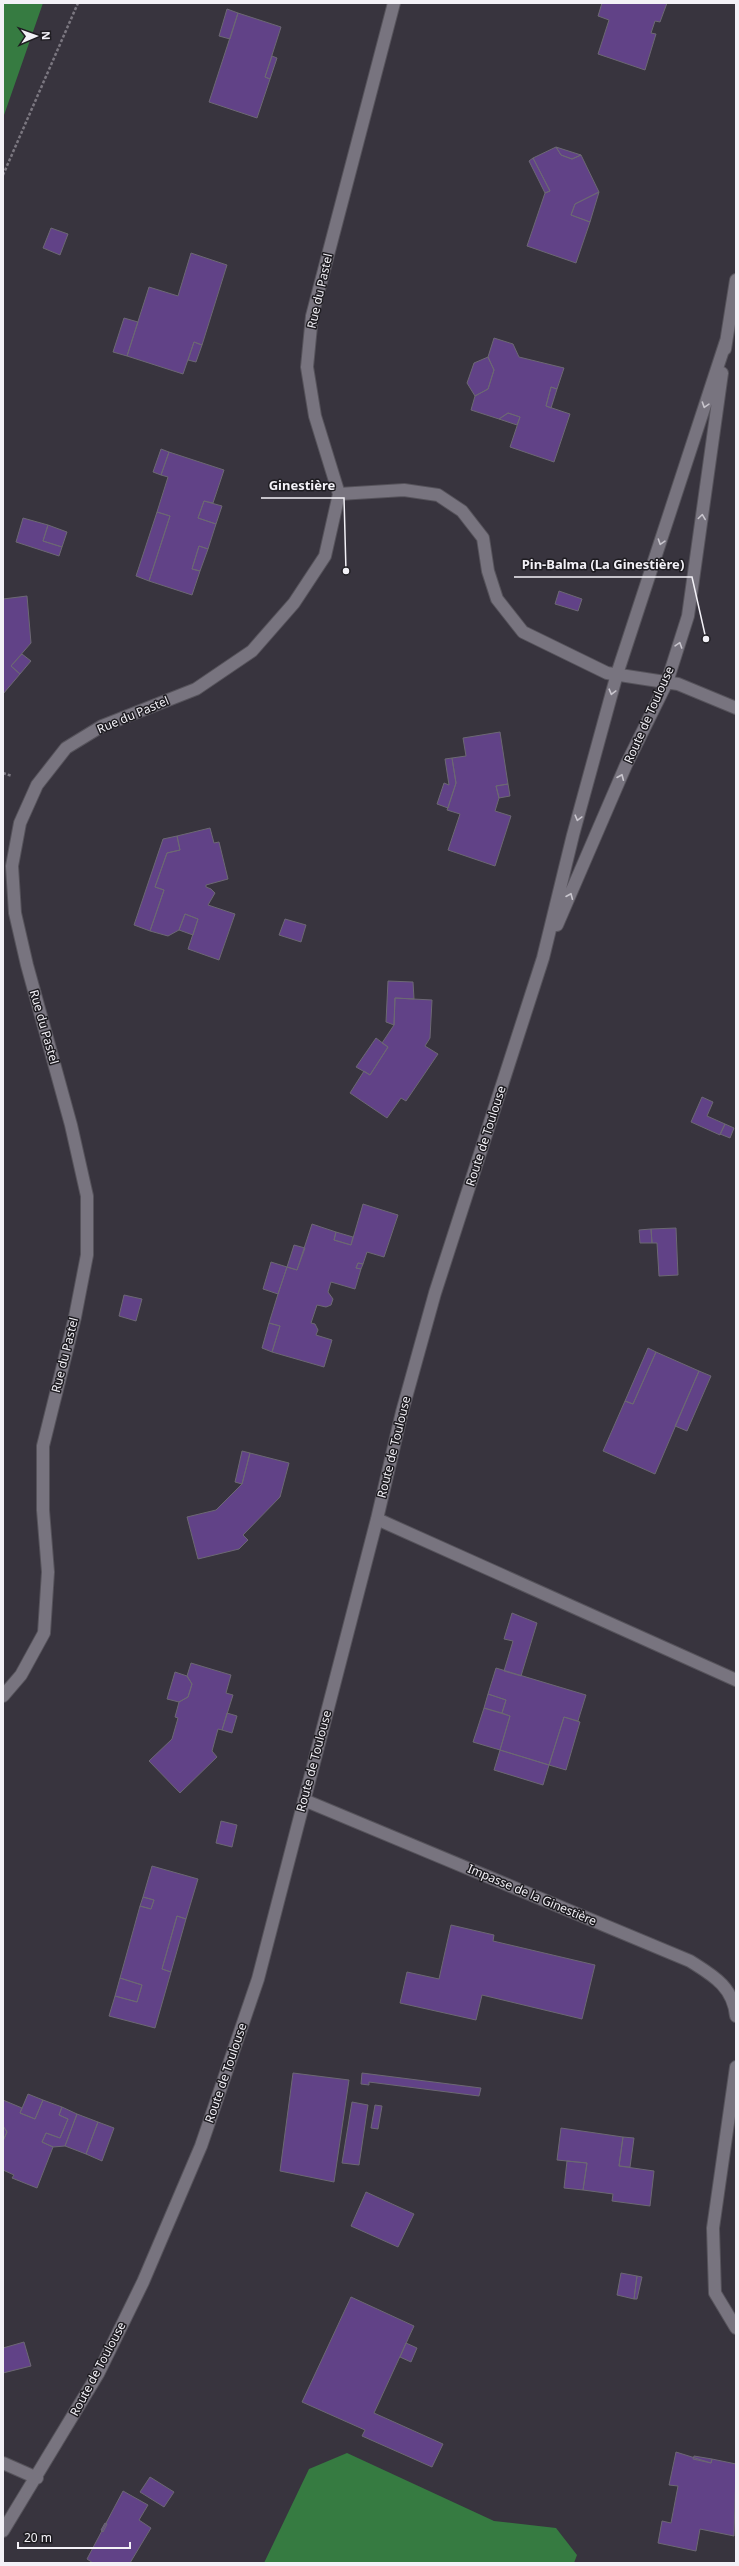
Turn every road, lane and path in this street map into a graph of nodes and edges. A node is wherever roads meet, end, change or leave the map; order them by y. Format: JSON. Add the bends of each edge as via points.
{"nodes":[{"id":1,"x":78,"y":3,"type":"edge"},
{"id":2,"x":394,"y":3,"type":"edge"},
{"id":3,"x":3,"y":175,"type":"edge"},
{"id":4,"x":736,"y":280,"type":"edge"},
{"id":5,"x":726,"y":341,"type":"junction"},
{"id":6,"x":338,"y":494,"type":"junction"},
{"id":7,"x":617,"y":674,"type":"junction"},
{"id":8,"x":667,"y":682,"type":"junction"},
{"id":9,"x":736,"y":708,"type":"edge"},
{"id":10,"x":543,"y":958,"type":"junction"},
{"id":11,"x":377,"y":1519,"type":"junction"},
{"id":12,"x":736,"y":1680,"type":"edge"},
{"id":13,"x":3,"y":1696,"type":"edge"},
{"id":14,"x":304,"y":1800,"type":"junction"},
{"id":15,"x":736,"y":2016,"type":"edge"},
{"id":16,"x":736,"y":2067,"type":"edge"},
{"id":17,"x":736,"y":2328,"type":"edge"},
{"id":18,"x":3,"y":2464,"type":"edge"},
{"id":19,"x":37,"y":2478,"type":"junction"},
{"id":20,"x":3,"y":2531,"type":"edge"}],
"edges":[{"from":1,"to":3,"type":"path"},
{"from":2,"to":6,"type":"street","name":"Rue du Pastel","via":[[312,316],[307,367],[315,416]]},
{"from":4,"to":5,"type":"street","name":"Route de Toulouse"},
{"from":5,"to":7,"type":"street","name":"Route de Toulouse","one_way":true},
{"from":8,"to":5,"type":"street","name":"Route de Toulouse","one_way":true,"via":[[688,616]]},
{"from":6,"to":7,"type":"street","via":[[404,490],[438,495],[462,511],[483,538],[488,571],[497,599],[523,632],[607,673]]},
{"from":6,"to":13,"type":"street","name":"Rue du Pastel","via":[[325,556],[294,603],[252,651],[196,689],[102,726],[66,748],[37,785],[20,824],[12,866],[16,913],[87,1196],[87,1255],[75,1317],[43,1446],[42,1510],[48,1572],[44,1633],[21,1675]]},
{"from":7,"to":8,"type":"street"},
{"from":7,"to":10,"type":"street","name":"Route de Toulouse","one_way":true},
{"from":8,"to":9,"type":"street","via":[[678,684]]},
{"from":10,"to":8,"type":"street","name":"Route de Toulouse","one_way":true,"via":[[626,765]]},
{"from":10,"to":11,"type":"street","name":"Route de Toulouse","via":[[435,1293],[402,1412]]},
{"from":11,"to":12,"type":"street"},
{"from":11,"to":14,"type":"street","name":"Route de Toulouse"},
{"from":14,"to":15,"type":"street","name":"Impasse de la Ginestière","via":[[690,1961],[721,1981]]},
{"from":14,"to":19,"type":"street","name":"Route de Toulouse","via":[[258,1979],[201,2146],[143,2282],[98,2374]]},
{"from":16,"to":17,"type":"street","via":[[713,2228],[715,2293]]},
{"from":18,"to":19,"type":"street"},
{"from":19,"to":20,"type":"street","name":"Route de Toulouse"}]}
